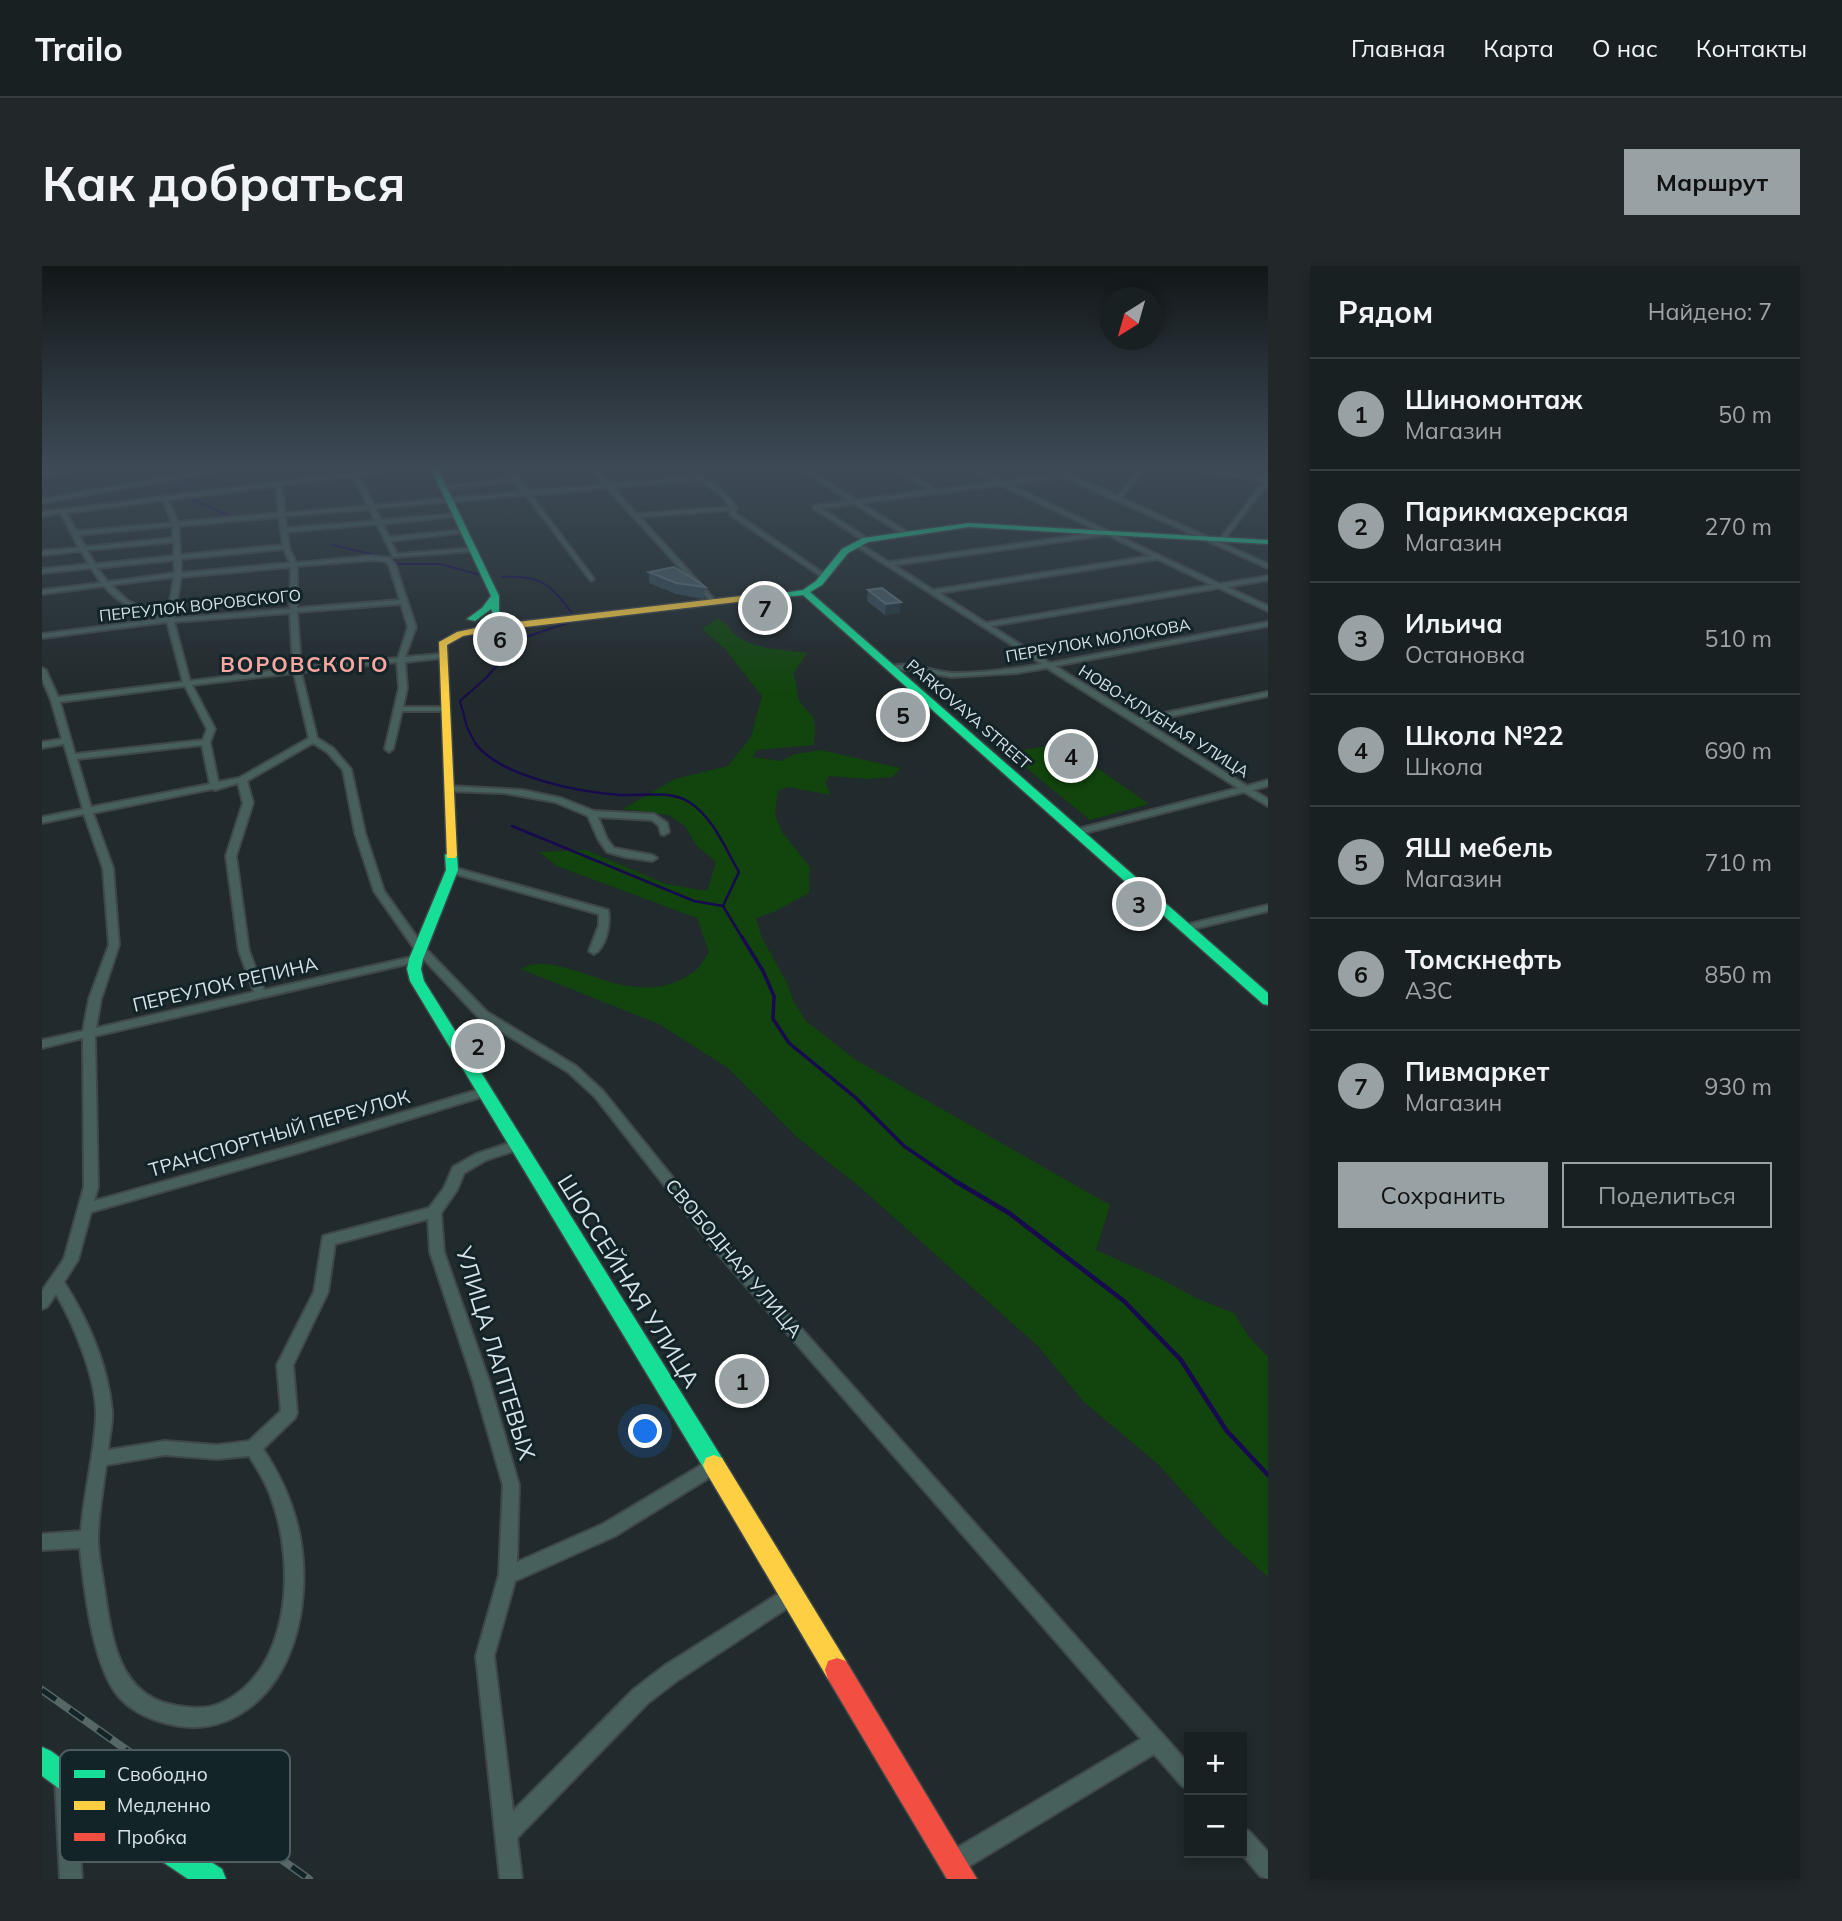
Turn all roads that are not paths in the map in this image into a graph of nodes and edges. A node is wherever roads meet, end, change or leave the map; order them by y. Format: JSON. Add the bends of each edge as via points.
{"nodes":[{"id":1,"x":81,"y":544,"type":"edge"},
{"id":2,"x":132,"y":544,"type":"edge"},
{"id":3,"x":176,"y":544,"type":"edge"},
{"id":4,"x":389,"y":544,"type":"edge"},
{"id":5,"x":470,"y":544,"type":"edge"},
{"id":6,"x":565,"y":544,"type":"edge"},
{"id":7,"x":662,"y":544,"type":"edge"},
{"id":8,"x":777,"y":544,"type":"edge"},
{"id":9,"x":857,"y":544,"type":"edge"},
{"id":10,"x":864,"y":544,"type":"edge"},
{"id":11,"x":1022,"y":544,"type":"edge"},
{"id":12,"x":1132,"y":544,"type":"edge"},
{"id":13,"x":1219,"y":544,"type":"edge"},
{"id":14,"x":286,"y":547,"type":"joint"},
{"id":15,"x":83,"y":549,"type":"junction"},
{"id":16,"x":473,"y":549,"type":"junction"},
{"id":17,"x":42,"y":553,"type":"edge"},
{"id":18,"x":1157,"y":556,"type":"junction"},
{"id":19,"x":391,"y":557,"type":"junction"},
{"id":20,"x":176,"y":559,"type":"junction"},
{"id":21,"x":887,"y":564,"type":"junction"},
{"id":22,"x":294,"y":565,"type":"junction"},
{"id":23,"x":91,"y":566,"type":"junction"},
{"id":24,"x":1268,"y":566,"type":"edge"},
{"id":25,"x":42,"y":571,"type":"edge"},
{"id":26,"x":178,"y":575,"type":"junction"},
{"id":27,"x":823,"y":575,"type":"junction"},
{"id":28,"x":1268,"y":578,"type":"edge"},
{"id":29,"x":591,"y":579,"type":"dead end"},
{"id":30,"x":103,"y":585,"type":"junction"},
{"id":31,"x":1219,"y":586,"type":"junction"},
{"id":32,"x":42,"y":592,"type":"edge"},
{"id":33,"x":805,"y":592,"type":"junction"},
{"id":34,"x":932,"y":592,"type":"junction"},
{"id":35,"x":495,"y":598,"type":"junction"},
{"id":36,"x":713,"y":601,"type":"junction"},
{"id":37,"x":403,"y":602,"type":"junction"},
{"id":38,"x":1268,"y":609,"type":"edge"},
{"id":39,"x":295,"y":610,"type":"junction"},
{"id":40,"x":472,"y":619,"type":"junction"},
{"id":41,"x":170,"y":620,"type":"junction"},
{"id":42,"x":494,"y":623,"type":"junction"},
{"id":43,"x":1268,"y":624,"type":"edge"},
{"id":44,"x":985,"y":625,"type":"junction"},
{"id":45,"x":42,"y":636,"type":"edge"},
{"id":46,"x":441,"y":650,"type":"junction"},
{"id":47,"x":401,"y":659,"type":"junction"},
{"id":48,"x":1045,"y":663,"type":"junction"},
{"id":49,"x":891,"y":668,"type":"junction"},
{"id":50,"x":42,"y":670,"type":"edge"},
{"id":51,"x":297,"y":670,"type":"junction"},
{"id":52,"x":187,"y":683,"type":"junction"},
{"id":53,"x":1268,"y":694,"type":"edge"},
{"id":54,"x":50,"y":698,"type":"edge"},
{"id":55,"x":397,"y":709,"type":"junction"},
{"id":56,"x":445,"y":709,"type":"junction"},
{"id":57,"x":1138,"y":721,"type":"junction"},
{"id":58,"x":313,"y":739,"type":"junction"},
{"id":59,"x":68,"y":741,"type":"junction"},
{"id":60,"x":206,"y":742,"type":"junction"},
{"id":61,"x":42,"y":745,"type":"edge"},
{"id":62,"x":389,"y":748,"type":"dead end"},
{"id":63,"x":73,"y":757,"type":"junction"},
{"id":64,"x":242,"y":780,"type":"junction"},
{"id":65,"x":1268,"y":783,"type":"edge"},
{"id":66,"x":215,"y":787,"type":"junction"},
{"id":67,"x":1244,"y":788,"type":"junction"},
{"id":68,"x":448,"y":789,"type":"junction"},
{"id":69,"x":1268,"y":803,"type":"edge"},
{"id":70,"x":88,"y":812,"type":"junction"},
{"id":71,"x":592,"y":814,"type":"junction"},
{"id":72,"x":42,"y":820,"type":"edge"},
{"id":73,"x":664,"y":832,"type":"dead end"},
{"id":74,"x":1077,"y":832,"type":"junction"},
{"id":75,"x":653,"y":858,"type":"dead end"},
{"id":76,"x":452,"y":870,"type":"junction"},
{"id":77,"x":1268,"y":908,"type":"edge"},
{"id":78,"x":1185,"y":928,"type":"junction"},
{"id":79,"x":594,"y":951,"type":"dead end"},
{"id":80,"x":418,"y":954,"type":"junction"},
{"id":81,"x":260,"y":994,"type":"junction"},
{"id":82,"x":1268,"y":1001,"type":"edge"},
{"id":83,"x":89,"y":1033,"type":"junction"},
{"id":84,"x":42,"y":1044,"type":"edge"},
{"id":85,"x":484,"y":1092,"type":"junction"},
{"id":86,"x":518,"y":1145,"type":"junction"},
{"id":87,"x":85,"y":1209,"type":"junction"},
{"id":88,"x":434,"y":1212,"type":"junction"},
{"id":89,"x":328,"y":1240,"type":"joint"},
{"id":90,"x":57,"y":1283,"type":"junction"},
{"id":91,"x":42,"y":1303,"type":"edge"},
{"id":92,"x":253,"y":1448,"type":"junction"},
{"id":93,"x":99,"y":1459,"type":"junction"},
{"id":94,"x":714,"y":1466,"type":"junction"},
{"id":95,"x":89,"y":1539,"type":"junction"},
{"id":96,"x":42,"y":1542,"type":"edge"},
{"id":97,"x":508,"y":1575,"type":"junction"},
{"id":98,"x":792,"y":1595,"type":"junction"},
{"id":99,"x":1156,"y":1741,"type":"junction"},
{"id":100,"x":42,"y":1760,"type":"edge"},
{"id":101,"x":60,"y":1773,"type":"edge"},
{"id":102,"x":1184,"y":1773,"type":"edge"},
{"id":103,"x":506,"y":1835,"type":"junction"},
{"id":104,"x":1247,"y":1844,"type":"edge"},
{"id":105,"x":188,"y":1862,"type":"edge"},
{"id":106,"x":1268,"y":1868,"type":"edge"},
{"id":107,"x":958,"y":1871,"type":"edge"},
{"id":108,"x":212,"y":1879,"type":"edge"},
{"id":109,"x":511,"y":1879,"type":"edge"}],
"edges":[{"from":1,"to":15,"type":"street"},
{"from":2,"to":15,"type":"street"},
{"from":3,"to":20,"type":"street"},
{"from":4,"to":19,"type":"street"},
{"from":5,"to":16,"type":"main road"},
{"from":6,"to":29,"type":"street"},
{"from":7,"to":36,"type":"street"},
{"from":8,"to":27,"type":"street"},
{"from":9,"to":27,"type":"main road"},
{"from":10,"to":21,"type":"street","name":"НОВО-КЛУБНАЯ УЛИЦА"},
{"from":11,"to":21,"type":"street"},
{"from":12,"to":18,"type":"street"},
{"from":13,"to":24,"type":"street"},
{"from":14,"to":20,"type":"street"},
{"from":14,"to":22,"type":"street"},
{"from":15,"to":17,"type":"street"},
{"from":15,"to":23,"type":"street"},
{"from":16,"to":19,"type":"street"},
{"from":16,"to":35,"type":"main road"},
{"from":18,"to":31,"type":"street"},
{"from":18,"to":34,"type":"street"},
{"from":19,"to":22,"type":"street"},
{"from":19,"to":37,"type":"street"},
{"from":20,"to":23,"type":"street"},
{"from":20,"to":26,"type":"street"},
{"from":21,"to":34,"type":"street","name":"НОВО-КЛУБНАЯ УЛИЦА"},
{"from":22,"to":26,"type":"street"},
{"from":22,"to":39,"type":"street"},
{"from":23,"to":25,"type":"street"},
{"from":23,"to":30,"type":"street"},
{"from":26,"to":30,"type":"street"},
{"from":26,"to":41,"type":"street"},
{"from":27,"to":33,"type":"main road"},
{"from":28,"to":31,"type":"street"},
{"from":30,"to":32,"type":"street"},
{"from":30,"to":41,"type":"street","via":[[139,613]]},
{"from":31,"to":38,"type":"street"},
{"from":31,"to":44,"type":"street"},
{"from":33,"to":36,"type":"main road"},
{"from":33,"to":49,"type":"main road","name":"PARKOVAYA STREET"},
{"from":34,"to":44,"type":"street","name":"НОВО-КЛУБНАЯ УЛИЦА"},
{"from":35,"to":40,"type":"main road"},
{"from":35,"to":42,"type":"main road"},
{"from":36,"to":42,"type":"main road"},
{"from":37,"to":39,"type":"street","name":"ПЕРЕУЛОК ВОРОВСКОГО"},
{"from":37,"to":47,"type":"street","via":[[412,628]]},
{"from":39,"to":41,"type":"street","name":"ПЕРЕУЛОК ВОРОВСКОГО"},
{"from":39,"to":51,"type":"street"},
{"from":40,"to":42,"type":"main road","via":[[471,626]]},
{"from":40,"to":46,"type":"main road"},
{"from":41,"to":45,"type":"street","name":"ПЕРЕУЛОК ВОРОВСКОГО"},
{"from":41,"to":52,"type":"street"},
{"from":42,"to":46,"type":"main road","via":[[460,634]]},
{"from":43,"to":48,"type":"street","name":"ПЕРЕУЛОК МОЛОКОВА"},
{"from":44,"to":48,"type":"street","name":"НОВО-КЛУБНАЯ УЛИЦА"},
{"from":46,"to":47,"type":"street"},
{"from":46,"to":56,"type":"main road"},
{"from":47,"to":51,"type":"street"},
{"from":47,"to":55,"type":"street","via":[[403,688]]},
{"from":48,"to":49,"type":"street","name":"ПЕРЕУЛОК МОЛОКОВА","via":[[1017,671],[955,675]]},
{"from":48,"to":57,"type":"street","name":"НОВО-КЛУБНАЯ УЛИЦА"},
{"from":49,"to":74,"type":"main road","name":"PARKOVAYA STREET"},
{"from":50,"to":54,"type":"street"},
{"from":51,"to":52,"type":"street"},
{"from":51,"to":58,"type":"street"},
{"from":52,"to":54,"type":"street"},
{"from":52,"to":60,"type":"street","via":[[211,729]]},
{"from":53,"to":57,"type":"street"},
{"from":54,"to":59,"type":"street"},
{"from":55,"to":56,"type":"street"},
{"from":55,"to":62,"type":"street"},
{"from":56,"to":68,"type":"main road"},
{"from":57,"to":67,"type":"street","name":"НОВО-КЛУБНАЯ УЛИЦА"},
{"from":58,"to":64,"type":"street"},
{"from":58,"to":80,"type":"street","name":"ШОССЕЙНАЯ УЛИЦА","via":[[347,769],[360,833],[379,891]]},
{"from":59,"to":61,"type":"street"},
{"from":59,"to":63,"type":"street"},
{"from":60,"to":63,"type":"street"},
{"from":60,"to":66,"type":"street"},
{"from":63,"to":70,"type":"street"},
{"from":64,"to":66,"type":"street"},
{"from":64,"to":81,"type":"street","via":[[248,803],[231,856],[244,951]]},
{"from":65,"to":67,"type":"street"},
{"from":66,"to":70,"type":"street"},
{"from":67,"to":69,"type":"street","name":"НОВО-КЛУБНАЯ УЛИЦА"},
{"from":67,"to":74,"type":"street"},
{"from":68,"to":71,"type":"street","via":[[528,792]]},
{"from":68,"to":76,"type":"main road"},
{"from":70,"to":72,"type":"street"},
{"from":70,"to":83,"type":"street","via":[[108,868],[114,945],[95,999]]},
{"from":71,"to":73,"type":"street","via":[[654,817],[664,825]]},
{"from":71,"to":75,"type":"street","via":[[610,852]]},
{"from":74,"to":78,"type":"main road","name":"PARKOVAYA STREET"},
{"from":76,"to":79,"type":"street","via":[[604,912]]},
{"from":76,"to":80,"type":"main road"},
{"from":77,"to":78,"type":"street"},
{"from":78,"to":82,"type":"main road","name":"PARKOVAYA STREET"},
{"from":80,"to":81,"type":"street","name":"ПЕРЕУЛОК РЕПИНА"},
{"from":80,"to":85,"type":"main road","name":"ШОССЕЙНАЯ УЛИЦА","via":[[417,981]]},
{"from":80,"to":99,"type":"street","name":"СВОБОДНАЯ УЛИЦА","via":[[483,1015],[572,1069],[599,1094],[723,1250]]},
{"from":81,"to":83,"type":"street","name":"ПЕРЕУЛОК РЕПИНА"},
{"from":83,"to":84,"type":"street","name":"ПЕРЕУЛОК РЕПИНА"},
{"from":83,"to":87,"type":"street","via":[[91,1187]]},
{"from":85,"to":86,"type":"main road","name":"ШОССЕЙНАЯ УЛИЦА"},
{"from":85,"to":87,"type":"street","name":"ТРАНСПОРТНЫЙ ПЕРЕУЛОК"},
{"from":86,"to":88,"type":"street","via":[[458,1170]]},
{"from":86,"to":94,"type":"main road","name":"ШОССЕЙНАЯ УЛИЦА"},
{"from":87,"to":90,"type":"street","via":[[71,1260]]},
{"from":88,"to":89,"type":"street"},
{"from":88,"to":97,"type":"street","name":"УЛИЦА ЛАПТЕВЫХ","via":[[437,1252],[512,1486]]},
{"from":89,"to":92,"type":"street","via":[[321,1292],[285,1365],[289,1413]]},
{"from":90,"to":91,"type":"street"},
{"from":90,"to":93,"type":"street","via":[[73,1308],[102,1402]]},
{"from":92,"to":93,"type":"street","via":[[217,1452],[165,1448]]},
{"from":92,"to":95,"type":"street","via":[[278,1491],[291,1537],[295,1602],[280,1654],[262,1684],[244,1701],[215,1716],[179,1719],[147,1707],[122,1686],[102,1639]]},
{"from":93,"to":95,"type":"street"},
{"from":94,"to":97,"type":"street","via":[[609,1530]]},
{"from":94,"to":98,"type":"main road","name":"ШОССЕЙНАЯ УЛИЦА"},
{"from":95,"to":96,"type":"street"},
{"from":97,"to":103,"type":"street","name":"УЛИЦА ЛАПТЕВЫХ","via":[[485,1656]]},
{"from":98,"to":103,"type":"street","via":[[641,1696]]},
{"from":98,"to":107,"type":"main road","name":"ШОССЕЙНАЯ УЛИЦА"},
{"from":99,"to":102,"type":"street","name":"СВОБОДНАЯ УЛИЦА"},
{"from":99,"to":107,"type":"street"},
{"from":100,"to":101,"type":"main road"},
{"from":103,"to":109,"type":"street","name":"УЛИЦА ЛАПТЕВЫХ"},
{"from":104,"to":106,"type":"street"},
{"from":105,"to":108,"type":"main road"}]}
